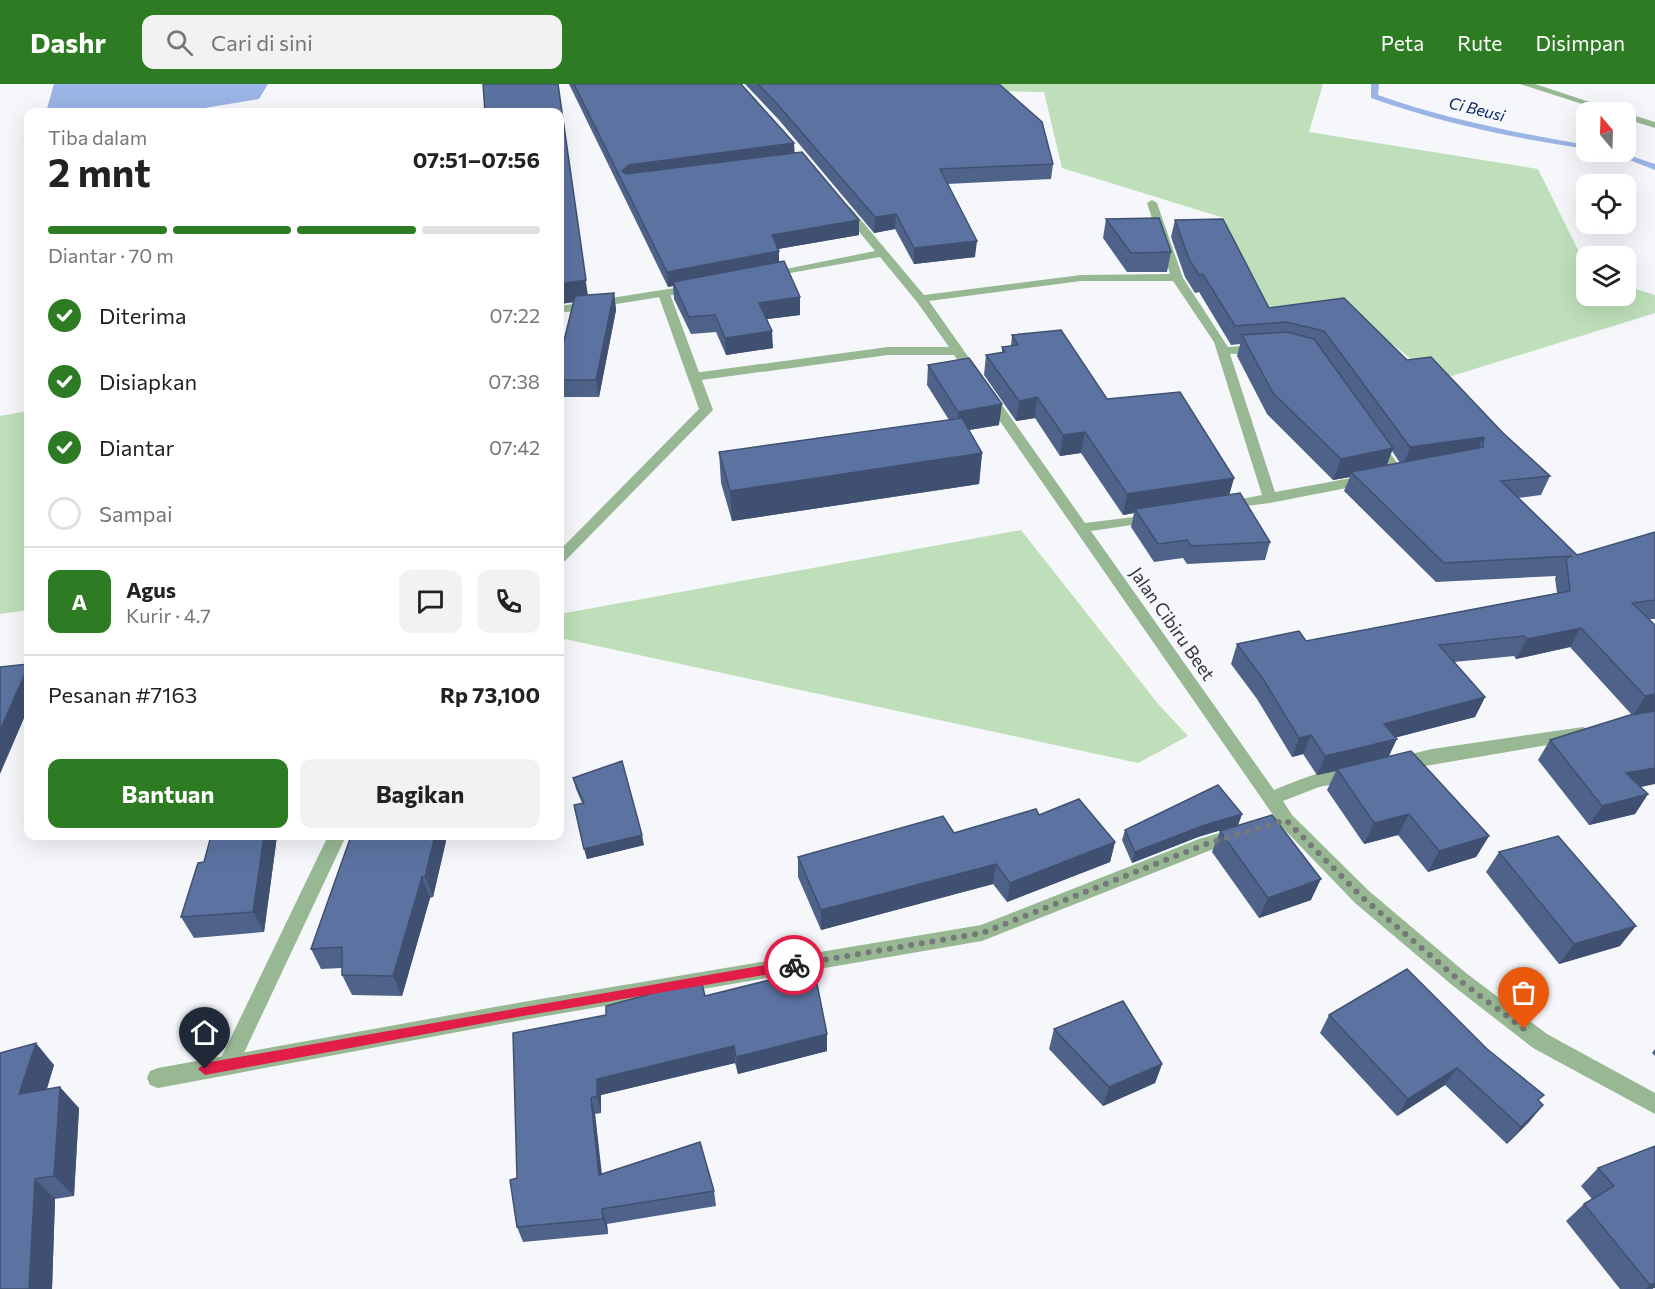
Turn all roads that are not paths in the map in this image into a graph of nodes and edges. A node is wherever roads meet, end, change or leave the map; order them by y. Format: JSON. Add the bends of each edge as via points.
{"nodes":[{"id":1,"x":1525,"y":84,"type":"edge"},
{"id":2,"x":1583,"y":102,"type":"edge"},
{"id":3,"x":1636,"y":119,"type":"edge"},
{"id":4,"x":1655,"y":125,"type":"edge"},
{"id":5,"x":834,"y":194,"type":"edge"},
{"id":6,"x":1152,"y":203,"type":"dead end"},
{"id":7,"x":883,"y":253,"type":"junction"},
{"id":8,"x":752,"y":279,"type":"edge"},
{"id":9,"x":1177,"y":279,"type":"junction"},
{"id":10,"x":709,"y":286,"type":"edge"},
{"id":11,"x":664,"y":294,"type":"junction"},
{"id":12,"x":921,"y":299,"type":"junction"},
{"id":13,"x":564,"y":309,"type":"edge"},
{"id":14,"x":1269,"y":348,"type":"edge"},
{"id":15,"x":958,"y":351,"type":"junction"},
{"id":16,"x":1224,"y":351,"type":"junction"},
{"id":17,"x":694,"y":377,"type":"junction"},
{"id":18,"x":1365,"y":428,"type":"edge"},
{"id":19,"x":1270,"y":499,"type":"junction"},
{"id":20,"x":1211,"y":508,"type":"edge"},
{"id":21,"x":1164,"y":516,"type":"edge"},
{"id":22,"x":1082,"y":528,"type":"junction"},
{"id":23,"x":564,"y":554,"type":"edge"},
{"id":24,"x":1602,"y":730,"type":"edge"},
{"id":25,"x":1271,"y":798,"type":"junction"},
{"id":26,"x":1286,"y":820,"type":"junction"},
{"id":27,"x":335,"y":840,"type":"edge"},
{"id":28,"x":228,"y":1065,"type":"junction"},
{"id":29,"x":158,"y":1078,"type":"dead end"},
{"id":30,"x":1655,"y":1104,"type":"edge"}],
"edges":[{"from":1,"to":2,"type":"street"},
{"from":3,"to":4,"type":"street"},
{"from":5,"to":7,"type":"street","name":"Jalan Cibiru Beet"},
{"from":6,"to":9,"type":"street"},
{"from":7,"to":8,"type":"street"},
{"from":7,"to":12,"type":"street","name":"Jalan Cibiru Beet"},
{"from":9,"to":12,"type":"street","via":[[1136,274],[1087,277]]},
{"from":9,"to":16,"type":"street"},
{"from":10,"to":11,"type":"street"},
{"from":11,"to":13,"type":"street"},
{"from":11,"to":17,"type":"street"},
{"from":12,"to":15,"type":"street","name":"Jalan Cibiru Beet"},
{"from":14,"to":16,"type":"street"},
{"from":15,"to":17,"type":"street","via":[[888,351]]},
{"from":15,"to":22,"type":"street","name":"Jalan Cibiru Beet"},
{"from":16,"to":19,"type":"street"},
{"from":17,"to":23,"type":"street","via":[[706,411]]},
{"from":18,"to":19,"type":"street","via":[[1403,473]]},
{"from":19,"to":20,"type":"street"},
{"from":21,"to":22,"type":"street"},
{"from":22,"to":25,"type":"street","name":"Jalan Cibiru Beet"},
{"from":24,"to":25,"type":"street","via":[[1432,756],[1317,781]]},
{"from":25,"to":26,"type":"street","name":"Jalan Cibiru Beet"},
{"from":26,"to":28,"type":"street","via":[[1206,844],[982,933]]},
{"from":26,"to":30,"type":"street","name":"Jalan Cibiru Beet","via":[[1362,897],[1459,980],[1540,1041]]},
{"from":27,"to":28,"type":"street"},
{"from":28,"to":29,"type":"street"}]}
